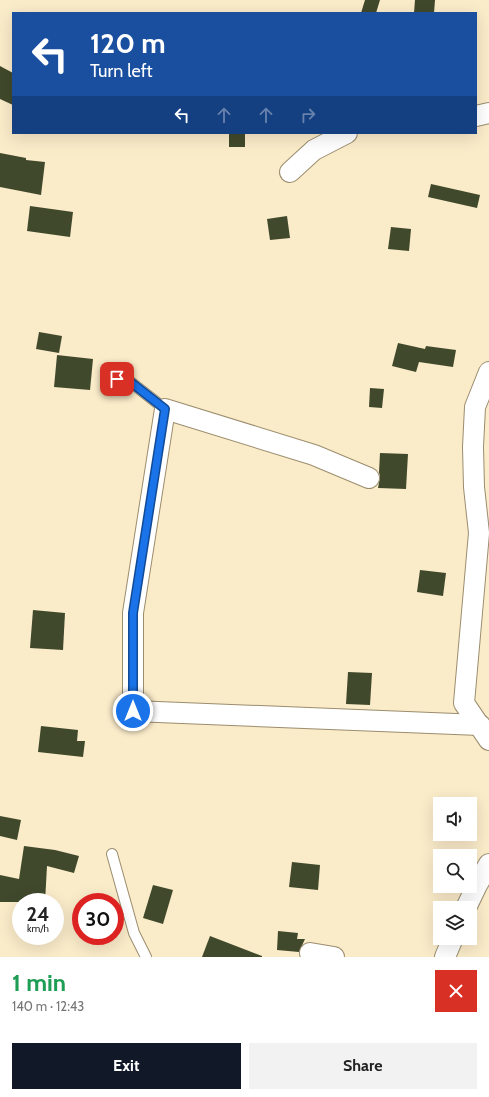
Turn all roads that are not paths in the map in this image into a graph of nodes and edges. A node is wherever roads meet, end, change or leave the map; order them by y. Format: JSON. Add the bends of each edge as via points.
{"nodes":[{"id":1,"x":489,"y":113,"type":"edge"},
{"id":2,"x":477,"y":116,"type":"edge"},
{"id":3,"x":345,"y":134,"type":"edge"},
{"id":4,"x":290,"y":172,"type":"dead end"},
{"id":5,"x":489,"y":372,"type":"edge"},
{"id":6,"x":106,"y":378,"type":"dead end"},
{"id":7,"x":165,"y":409,"type":"junction"},
{"id":8,"x":369,"y":478,"type":"dead end"},
{"id":9,"x":484,"y":733,"type":"edge"},
{"id":10,"x":112,"y":854,"type":"dead end"},
{"id":11,"x":489,"y":864,"type":"edge"},
{"id":12,"x":469,"y":901,"type":"edge"},
{"id":13,"x":450,"y":945,"type":"edge"},
{"id":14,"x":310,"y":953,"type":"dead end"},
{"id":15,"x":146,"y":957,"type":"edge"},
{"id":16,"x":334,"y":957,"type":"edge"},
{"id":17,"x":445,"y":957,"type":"edge"}],
"edges":[{"from":1,"to":2,"type":"street"},
{"from":3,"to":4,"type":"street","via":[[314,150]]},
{"from":5,"to":9,"type":"street","via":[[475,407],[474,463],[479,533],[464,703]]},
{"from":6,"to":7,"type":"lane","via":[[128,380]]},
{"from":7,"to":8,"type":"street","via":[[314,455]]},
{"from":7,"to":9,"type":"street","via":[[133,613],[133,711]]},
{"from":10,"to":15,"type":"lane","via":[[134,933]]},
{"from":11,"to":12,"type":"street"},
{"from":13,"to":17,"type":"street"},
{"from":14,"to":16,"type":"street"}]}
